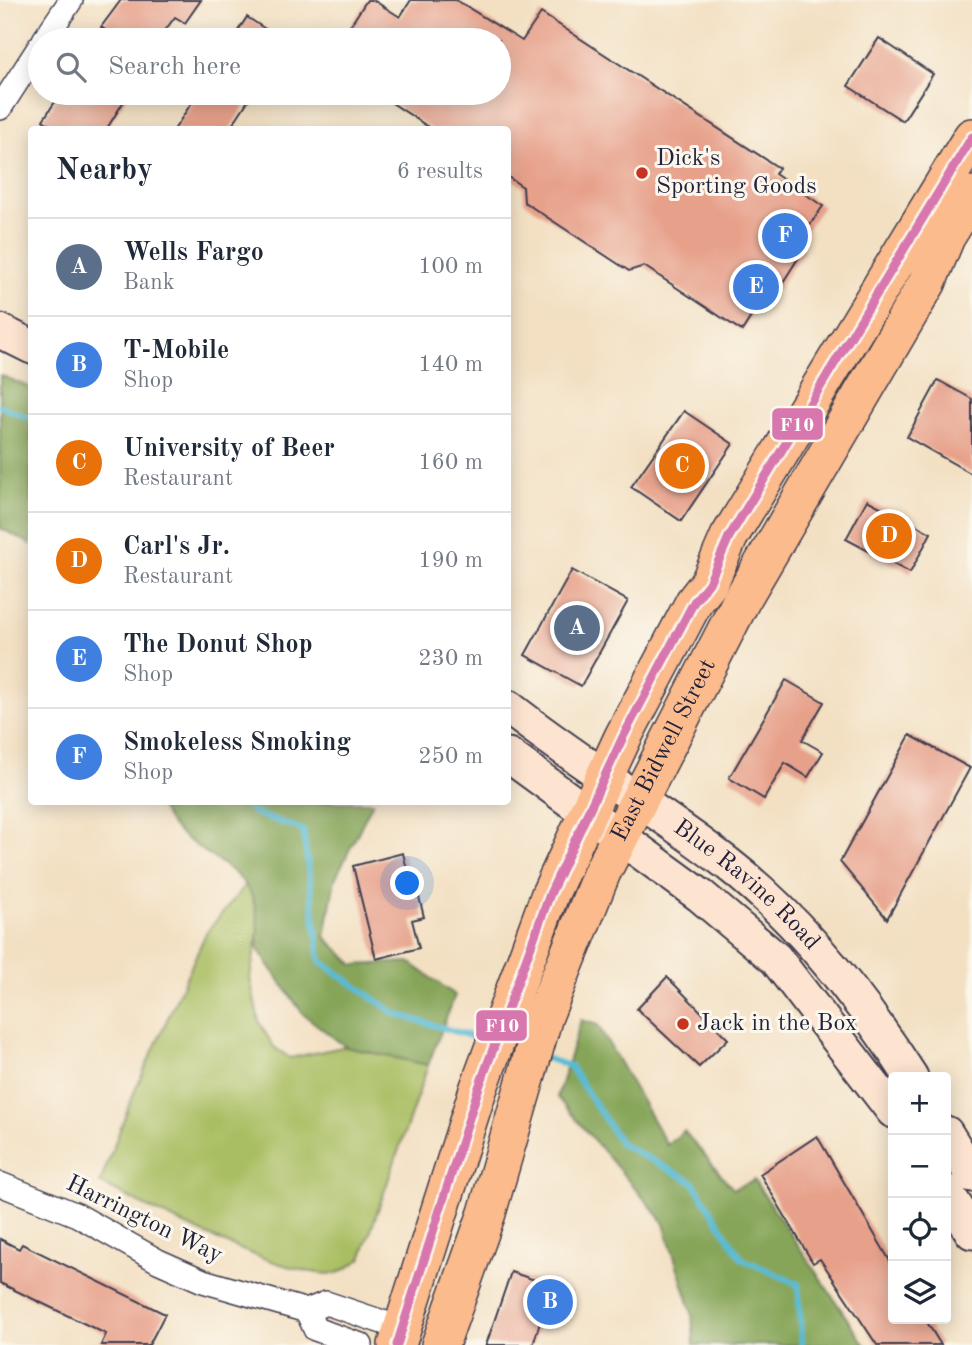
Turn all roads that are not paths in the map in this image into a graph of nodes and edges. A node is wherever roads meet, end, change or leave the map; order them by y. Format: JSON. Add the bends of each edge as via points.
{"nodes":[{"id":1,"x":71,"y":0,"type":"edge"},
{"id":2,"x":52,"y":28,"type":"edge"},
{"id":3,"x":28,"y":65,"type":"edge"},
{"id":4,"x":0,"y":108,"type":"edge"},
{"id":5,"x":972,"y":137,"type":"edge"},
{"id":6,"x":972,"y":195,"type":"edge"},
{"id":7,"x":912,"y":239,"type":"junction"},
{"id":8,"x":0,"y":331,"type":"edge"},
{"id":9,"x":28,"y":344,"type":"edge"},
{"id":10,"x":794,"y":431,"type":"junction"},
{"id":11,"x":841,"y":432,"type":"junction"},
{"id":12,"x":746,"y":593,"type":"junction"},
{"id":13,"x":511,"y":709,"type":"edge"},
{"id":14,"x":511,"y":757,"type":"edge"},
{"id":15,"x":602,"y":778,"type":"junction"},
{"id":16,"x":638,"y":801,"type":"junction"},
{"id":17,"x":586,"y":814,"type":"junction"},
{"id":18,"x":620,"y":838,"type":"junction"},
{"id":19,"x":908,"y":1072,"type":"edge"},
{"id":20,"x":879,"y":1079,"type":"edge"},
{"id":21,"x":888,"y":1100,"type":"edge"},
{"id":22,"x":951,"y":1143,"type":"edge"},
{"id":23,"x":972,"y":1175,"type":"edge"},
{"id":24,"x":0,"y":1184,"type":"edge"},
{"id":25,"x":950,"y":1198,"type":"edge"},
{"id":26,"x":972,"y":1232,"type":"edge"},
{"id":27,"x":307,"y":1311,"type":"junction"},
{"id":28,"x":408,"y":1341,"type":"edge"},
{"id":29,"x":361,"y":1345,"type":"edge"},
{"id":30,"x":440,"y":1345,"type":"edge"}],
"edges":[{"from":1,"to":2,"type":"street"},
{"from":3,"to":4,"type":"street"},
{"from":5,"to":7,"type":"main road","name":"East Bidwell Street"},
{"from":6,"to":11,"type":"main road","name":"East Bidwell Street","via":[[946,237],[928,283]]},
{"from":7,"to":10,"type":"main road","name":"East Bidwell Street"},
{"from":7,"to":11,"type":"main road","via":[[910,267],[834,405],[832,420]]},
{"from":8,"to":9,"type":"main road"},
{"from":10,"to":12,"type":"main road","via":[[807,438],[811,450],[754,558]]},
{"from":10,"to":15,"type":"main road","name":"East Bidwell Street","via":[[729,537],[709,583],[662,659]]},
{"from":11,"to":12,"type":"main road","name":"East Bidwell Street"},
{"from":12,"to":16,"type":"main road","name":"East Bidwell Street"},
{"from":13,"to":15,"type":"main road","name":"Blue Ravine Road"},
{"from":14,"to":17,"type":"main road","name":"Blue Ravine Road"},
{"from":15,"to":16,"type":"main road","name":"Blue Ravine Road"},
{"from":15,"to":17,"type":"main road","name":"East Bidwell Street"},
{"from":16,"to":18,"type":"main road","name":"East Bidwell Street"},
{"from":16,"to":19,"type":"main road","name":"Blue Ravine Road","via":[[730,865],[779,911],[866,1012]]},
{"from":17,"to":18,"type":"main road","name":"Blue Ravine Road"},
{"from":17,"to":28,"type":"main road","name":"East Bidwell Street","via":[[482,1079],[473,1183],[425,1337]]},
{"from":18,"to":20,"type":"main road","name":"Blue Ravine Road","via":[[701,896],[776,959]]},
{"from":18,"to":30,"type":"main road","name":"East Bidwell Street","via":[[544,1016],[486,1213]]},
{"from":20,"to":21,"type":"main road","name":"Blue Ravine Road"},
{"from":22,"to":23,"type":"main road"},
{"from":24,"to":27,"type":"street","name":"Harrington Way","via":[[77,1215],[202,1281]]},
{"from":25,"to":26,"type":"main road"},
{"from":27,"to":28,"type":"street","name":"Harrington Way","via":[[326,1303]]},
{"from":27,"to":29,"type":"street","name":"Harrington Way","via":[[315,1329]]}]}
